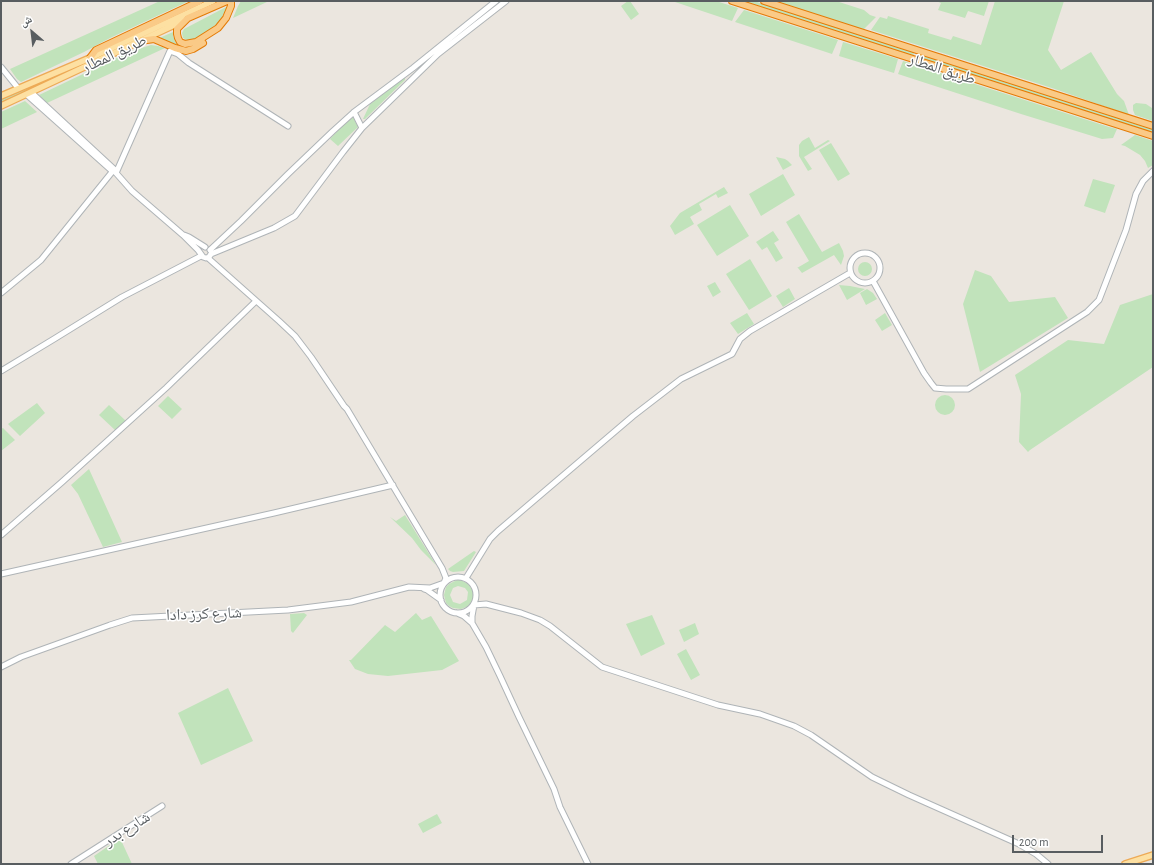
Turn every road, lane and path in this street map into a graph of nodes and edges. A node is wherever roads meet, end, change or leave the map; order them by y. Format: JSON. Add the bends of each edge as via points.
{"nodes":[{"id":1,"x":200,"y":1,"type":"edge"},
{"id":2,"x":213,"y":1,"type":"edge"},
{"id":3,"x":496,"y":1,"type":"edge"},
{"id":4,"x":506,"y":1,"type":"edge"},
{"id":5,"x":732,"y":1,"type":"edge"},
{"id":6,"x":764,"y":1,"type":"edge"},
{"id":7,"x":232,"y":3,"type":"edge"},
{"id":8,"x":188,"y":18,"type":"junction"},
{"id":9,"x":140,"y":41,"type":"junction"},
{"id":10,"x":90,"y":58,"type":"junction"},
{"id":11,"x":1,"y":67,"type":"edge"},
{"id":12,"x":18,"y":88,"type":"junction"},
{"id":13,"x":29,"y":94,"type":"junction"},
{"id":14,"x":1,"y":96,"type":"edge"},
{"id":15,"x":1,"y":106,"type":"edge"},
{"id":16,"x":354,"y":112,"type":"junction"},
{"id":17,"x":288,"y":126,"type":"dead end"},
{"id":18,"x":1153,"y":126,"type":"edge"},
{"id":19,"x":362,"y":128,"type":"junction"},
{"id":20,"x":1153,"y":136,"type":"edge"},
{"id":21,"x":1153,"y":171,"type":"edge"},
{"id":22,"x":114,"y":172,"type":"junction"},
{"id":23,"x":183,"y":235,"type":"junction"},
{"id":24,"x":208,"y":252,"type":"junction"},
{"id":25,"x":201,"y":254,"type":"junction"},
{"id":26,"x":850,"y":273,"type":"junction"},
{"id":27,"x":873,"y":281,"type":"junction"},
{"id":28,"x":1,"y":293,"type":"edge"},
{"id":29,"x":256,"y":301,"type":"junction"},
{"id":30,"x":1,"y":371,"type":"edge"},
{"id":31,"x":393,"y":485,"type":"junction"},
{"id":32,"x":1,"y":535,"type":"edge"},
{"id":33,"x":444,"y":572,"type":"junction"},
{"id":34,"x":1,"y":574,"type":"edge"},
{"id":35,"x":455,"y":577,"type":"junction"},
{"id":36,"x":466,"y":578,"type":"junction"},
{"id":37,"x":444,"y":583,"type":"junction"},
{"id":38,"x":414,"y":588,"type":"junction"},
{"id":39,"x":477,"y":595,"type":"junction"},
{"id":40,"x":441,"y":600,"type":"junction"},
{"id":41,"x":486,"y":604,"type":"junction"},
{"id":42,"x":474,"y":605,"type":"junction"},
{"id":43,"x":457,"y":613,"type":"junction"},
{"id":44,"x":472,"y":623,"type":"junction"},
{"id":45,"x":1,"y":667,"type":"edge"},
{"id":46,"x":162,"y":806,"type":"dead end"},
{"id":47,"x":1153,"y":855,"type":"edge"},
{"id":48,"x":71,"y":864,"type":"edge"},
{"id":49,"x":588,"y":864,"type":"edge"},
{"id":50,"x":1048,"y":864,"type":"edge"},
{"id":51,"x":1125,"y":864,"type":"edge"}],
"edges":[{"from":1,"to":10,"type":"highway","via":[[101,47]]},
{"from":2,"to":10,"type":"main road","name":"طريق المطار"},
{"from":3,"to":16,"type":"main road"},
{"from":4,"to":19,"type":"main road","via":[[438,54]]},
{"from":5,"to":20,"type":"highway","name":"طريق المطار"},
{"from":6,"to":18,"type":"highway","name":"طريق المطار"},
{"from":7,"to":8,"type":"highway","name":"طريق المطار"},
{"from":7,"to":8,"type":"highway","via":[[226,18],[218,28],[196,42],[185,44],[180,42],[177,29]]},
{"from":7,"to":9,"type":"highway","via":[[231,17],[220,31],[192,49],[186,51],[174,48],[154,39]]},
{"from":8,"to":9,"type":"main road","name":"طريق المطار"},
{"from":9,"to":13,"type":"main road","name":"طريق المطار"},
{"from":10,"to":12,"type":"main road","name":"طريق المطار"},
{"from":11,"to":12,"type":"main road"},
{"from":12,"to":14,"type":"main road","name":"طريق المطار"},
{"from":13,"to":15,"type":"main road","name":"طريق المطار"},
{"from":13,"to":22,"type":"main road"},
{"from":16,"to":19,"type":"main road"},
{"from":16,"to":24,"type":"main road"},
{"from":17,"to":22,"type":"main road","via":[[170,51]]},
{"from":19,"to":24,"type":"main road","via":[[295,216],[274,228]]},
{"from":21,"to":27,"type":"main road","via":[[1143,180],[1136,194],[1126,230],[1099,300],[1087,312],[968,389],[935,388]]},
{"from":22,"to":23,"type":"main road"},
{"from":22,"to":28,"type":"main road","via":[[41,260]]},
{"from":23,"to":24,"type":"main road"},
{"from":23,"to":25,"type":"main road"},
{"from":24,"to":25,"type":"main road","via":[[202,249]]},
{"from":24,"to":25,"type":"main road","via":[[204,258]]},
{"from":24,"to":29,"type":"main road"},
{"from":25,"to":30,"type":"main road","via":[[122,297]]},
{"from":26,"to":27,"type":"main road","via":[[859,283]]},
{"from":26,"to":27,"type":"main road","via":[[850,264],[855,256],[869,253],[878,259],[880,264],[877,278]]},
{"from":26,"to":36,"type":"main road","via":[[750,331],[740,339],[732,354],[681,379],[633,416],[490,539]]},
{"from":29,"to":31,"type":"main road","via":[[295,336],[311,357],[347,409]]},
{"from":29,"to":32,"type":"main road","via":[[166,388]]},
{"from":31,"to":33,"type":"main road"},
{"from":31,"to":34,"type":"main road"},
{"from":33,"to":35,"type":"main road"},
{"from":33,"to":37,"type":"main road"},
{"from":35,"to":36,"type":"main road"},
{"from":35,"to":37,"type":"main road"},
{"from":36,"to":39,"type":"main road","via":[[474,585]]},
{"from":37,"to":38,"type":"main road","name":"شارع كرز دادا","via":[[430,588]]},
{"from":37,"to":40,"type":"main road","via":[[440,591]]},
{"from":38,"to":40,"type":"main road","via":[[427,590]]},
{"from":38,"to":45,"type":"main road","name":"شارع كرز دادا","via":[[409,587],[351,602],[288,610],[132,618],[110,624]]},
{"from":39,"to":41,"type":"main road"},
{"from":39,"to":42,"type":"main road"},
{"from":40,"to":43,"type":"main road","via":[[448,611]]},
{"from":41,"to":42,"type":"main road"},
{"from":41,"to":50,"type":"main road","via":[[540,620],[608,669],[711,703],[760,714],[794,726],[872,777],[1019,844]]},
{"from":42,"to":43,"type":"main road","via":[[467,612]]},
{"from":42,"to":44,"type":"main road"},
{"from":43,"to":44,"type":"main road"},
{"from":44,"to":49,"type":"main road","via":[[500,676]]},
{"from":46,"to":48,"type":"main road","name":"شارع بدر"},
{"from":47,"to":51,"type":"main road"}]}
